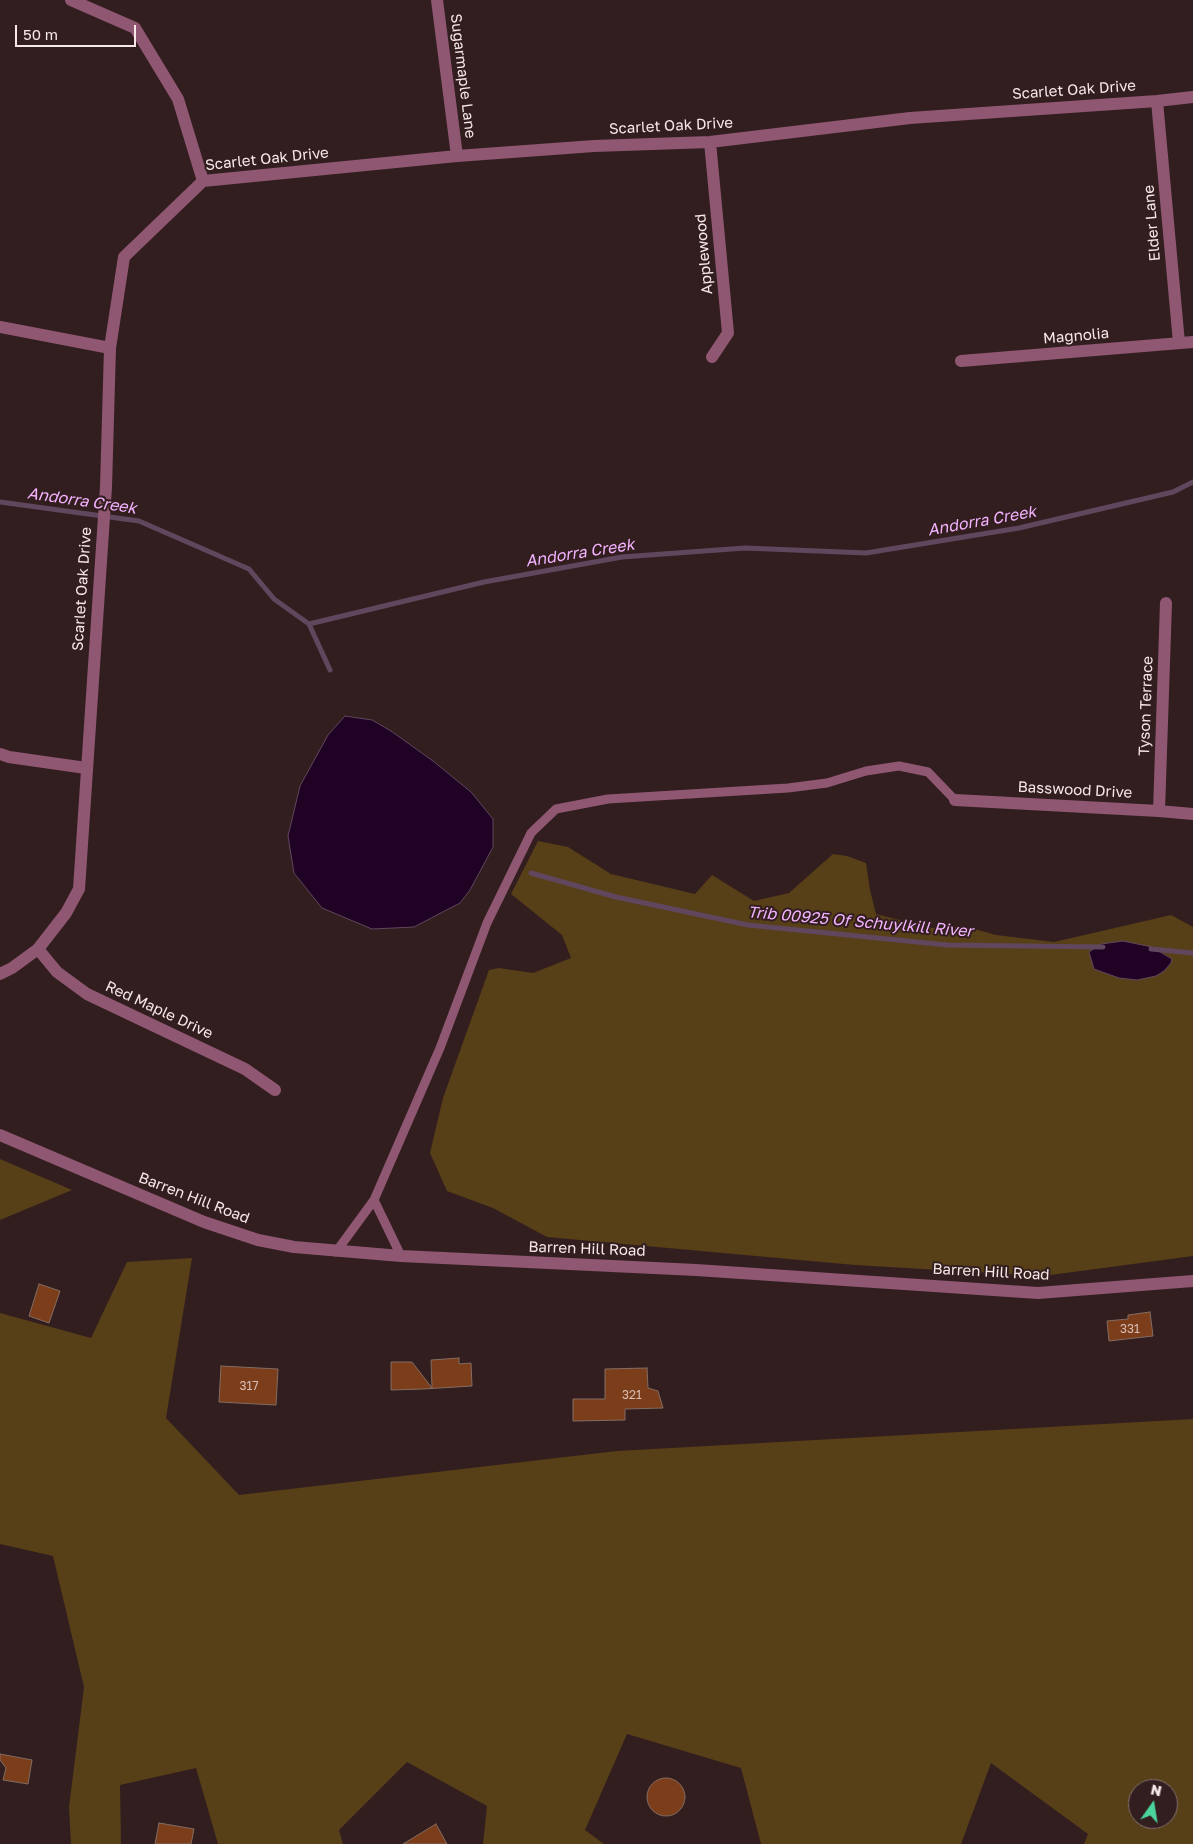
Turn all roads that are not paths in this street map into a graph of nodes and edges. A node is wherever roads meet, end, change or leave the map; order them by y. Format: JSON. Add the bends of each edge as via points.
{"nodes":[{"id":1,"x":70,"y":0,"type":"edge"},
{"id":2,"x":437,"y":0,"type":"edge"},
{"id":3,"x":1193,"y":97,"type":"edge"},
{"id":4,"x":1157,"y":101,"type":"junction"},
{"id":5,"x":710,"y":142,"type":"junction"},
{"id":6,"x":458,"y":156,"type":"junction"},
{"id":7,"x":203,"y":181,"type":"junction"},
{"id":8,"x":0,"y":327,"type":"edge"},
{"id":9,"x":1193,"y":342,"type":"edge"},
{"id":10,"x":1180,"y":343,"type":"junction"},
{"id":11,"x":110,"y":348,"type":"junction"},
{"id":12,"x":712,"y":357,"type":"dead end"},
{"id":13,"x":961,"y":360,"type":"dead end"},
{"id":14,"x":1166,"y":602,"type":"dead end"},
{"id":15,"x":0,"y":754,"type":"edge"},
{"id":16,"x":86,"y":768,"type":"junction"},
{"id":17,"x":955,"y":800,"type":"joint"},
{"id":18,"x":1159,"y":811,"type":"junction"},
{"id":19,"x":1193,"y":814,"type":"edge"},
{"id":20,"x":38,"y":949,"type":"junction"},
{"id":21,"x":0,"y":974,"type":"edge"},
{"id":22,"x":275,"y":1090,"type":"dead end"},
{"id":23,"x":0,"y":1135,"type":"edge"},
{"id":24,"x":374,"y":1200,"type":"junction"},
{"id":25,"x":336,"y":1252,"type":"junction"},
{"id":26,"x":401,"y":1256,"type":"junction"},
{"id":27,"x":1193,"y":1281,"type":"edge"}],
"edges":[{"from":1,"to":7,"type":"street","via":[[135,28],[178,99]]},
{"from":2,"to":6,"type":"street","name":"Sugarmaple Lane"},
{"from":3,"to":4,"type":"street","name":"Scarlet Oak Drive"},
{"from":4,"to":5,"type":"street","name":"Scarlet Oak Drive","via":[[910,118]]},
{"from":4,"to":10,"type":"street","name":"Elder Lane"},
{"from":5,"to":6,"type":"street","name":"Scarlet Oak Drive"},
{"from":5,"to":12,"type":"street","name":"Applewood","via":[[728,333]]},
{"from":6,"to":7,"type":"street","name":"Scarlet Oak Drive"},
{"from":7,"to":11,"type":"street","name":"Scarlet Oak Drive","via":[[124,257]]},
{"from":8,"to":11,"type":"street"},
{"from":9,"to":10,"type":"street","name":"Magnolia"},
{"from":10,"to":13,"type":"street","name":"Magnolia"},
{"from":11,"to":16,"type":"street","name":"Scarlet Oak Drive","via":[[106,488]]},
{"from":14,"to":18,"type":"street","name":"Tyson Terrace"},
{"from":15,"to":16,"type":"street"},
{"from":16,"to":20,"type":"street","name":"Scarlet Oak Drive","via":[[78,889],[66,913]]},
{"from":17,"to":18,"type":"street","name":"Basswood Drive"},
{"from":17,"to":24,"type":"lane","via":[[928,772],[899,766],[866,771],[827,783],[788,788],[608,798],[556,809],[531,833],[487,923],[440,1048]]},
{"from":18,"to":19,"type":"street","name":"Basswood Drive"},
{"from":20,"to":21,"type":"street","name":"Scarlet Oak Drive"},
{"from":20,"to":22,"type":"street","name":"Red Maple Drive","via":[[57,972],[87,994],[245,1069]]},
{"from":23,"to":25,"type":"street","name":"Barren Hill Road","via":[[215,1226],[294,1248]]},
{"from":24,"to":25,"type":"lane"},
{"from":24,"to":26,"type":"lane"},
{"from":25,"to":26,"type":"street","name":"Barren Hill Road"},
{"from":26,"to":27,"type":"street","name":"Barren Hill Road","via":[[696,1270],[1038,1293]]}]}
